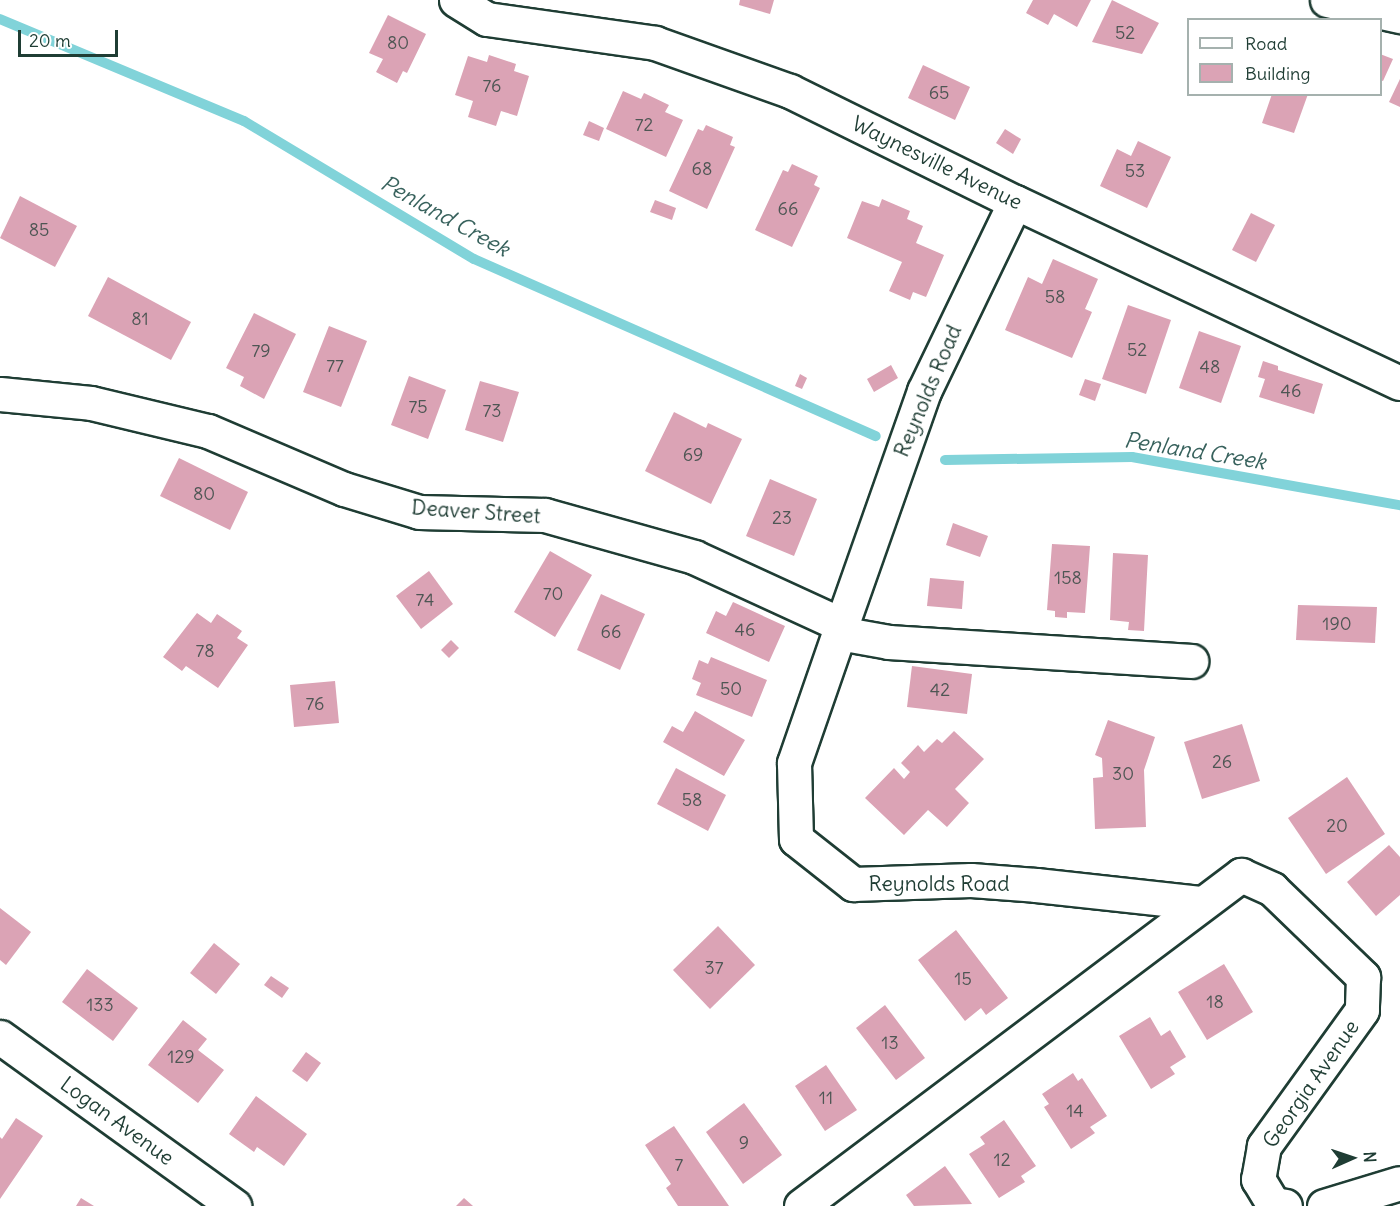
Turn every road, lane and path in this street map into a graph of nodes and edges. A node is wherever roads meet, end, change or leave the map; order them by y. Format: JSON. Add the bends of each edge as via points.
{"nodes":[{"id":1,"x":456,"y":0,"type":"edge"},
{"id":2,"x":1327,"y":0,"type":"edge"},
{"id":3,"x":1400,"y":16,"type":"edge"},
{"id":4,"x":1015,"y":202,"type":"junction"},
{"id":5,"x":1400,"y":383,"type":"edge"},
{"id":6,"x":0,"y":394,"type":"edge"},
{"id":7,"x":840,"y":629,"type":"junction"},
{"id":8,"x":1191,"y":661,"type":"dead end"},
{"id":9,"x":1202,"y":903,"type":"junction"},
{"id":10,"x":0,"y":1036,"type":"edge"},
{"id":11,"x":1400,"y":1183,"type":"edge"},
{"id":12,"x":234,"y":1206,"type":"edge"},
{"id":13,"x":801,"y":1206,"type":"edge"},
{"id":14,"x":1285,"y":1206,"type":"edge"},
{"id":15,"x":1324,"y":1206,"type":"edge"}],
"edges":[{"from":1,"to":4,"type":"street","name":"Waynesville Avenue","via":[[487,19],[655,43],[790,91]]},
{"from":2,"to":3,"type":"street"},
{"from":4,"to":5,"type":"street","name":"Waynesville Avenue"},
{"from":4,"to":7,"type":"street","name":"Reynolds Road","via":[[924,391]]},
{"from":6,"to":7,"type":"street","name":"Deaver Street","via":[[91,403],[208,431],[344,489],[419,512],[545,515],[694,557]]},
{"from":7,"to":8,"type":"street","name":"Deaver Street","via":[[890,642]]},
{"from":7,"to":9,"type":"street","name":"Reynolds Road","via":[[794,763],[796,839],[853,884],[971,880]]},
{"from":9,"to":13,"type":"street"},
{"from":9,"to":14,"type":"street","name":"Georgia Avenue","via":[[1241,875],[1272,889],[1363,977],[1362,1010],[1264,1146],[1258,1179],[1273,1204]]},
{"from":10,"to":12,"type":"street","name":"Logan Avenue"},
{"from":11,"to":15,"type":"street"}]}
